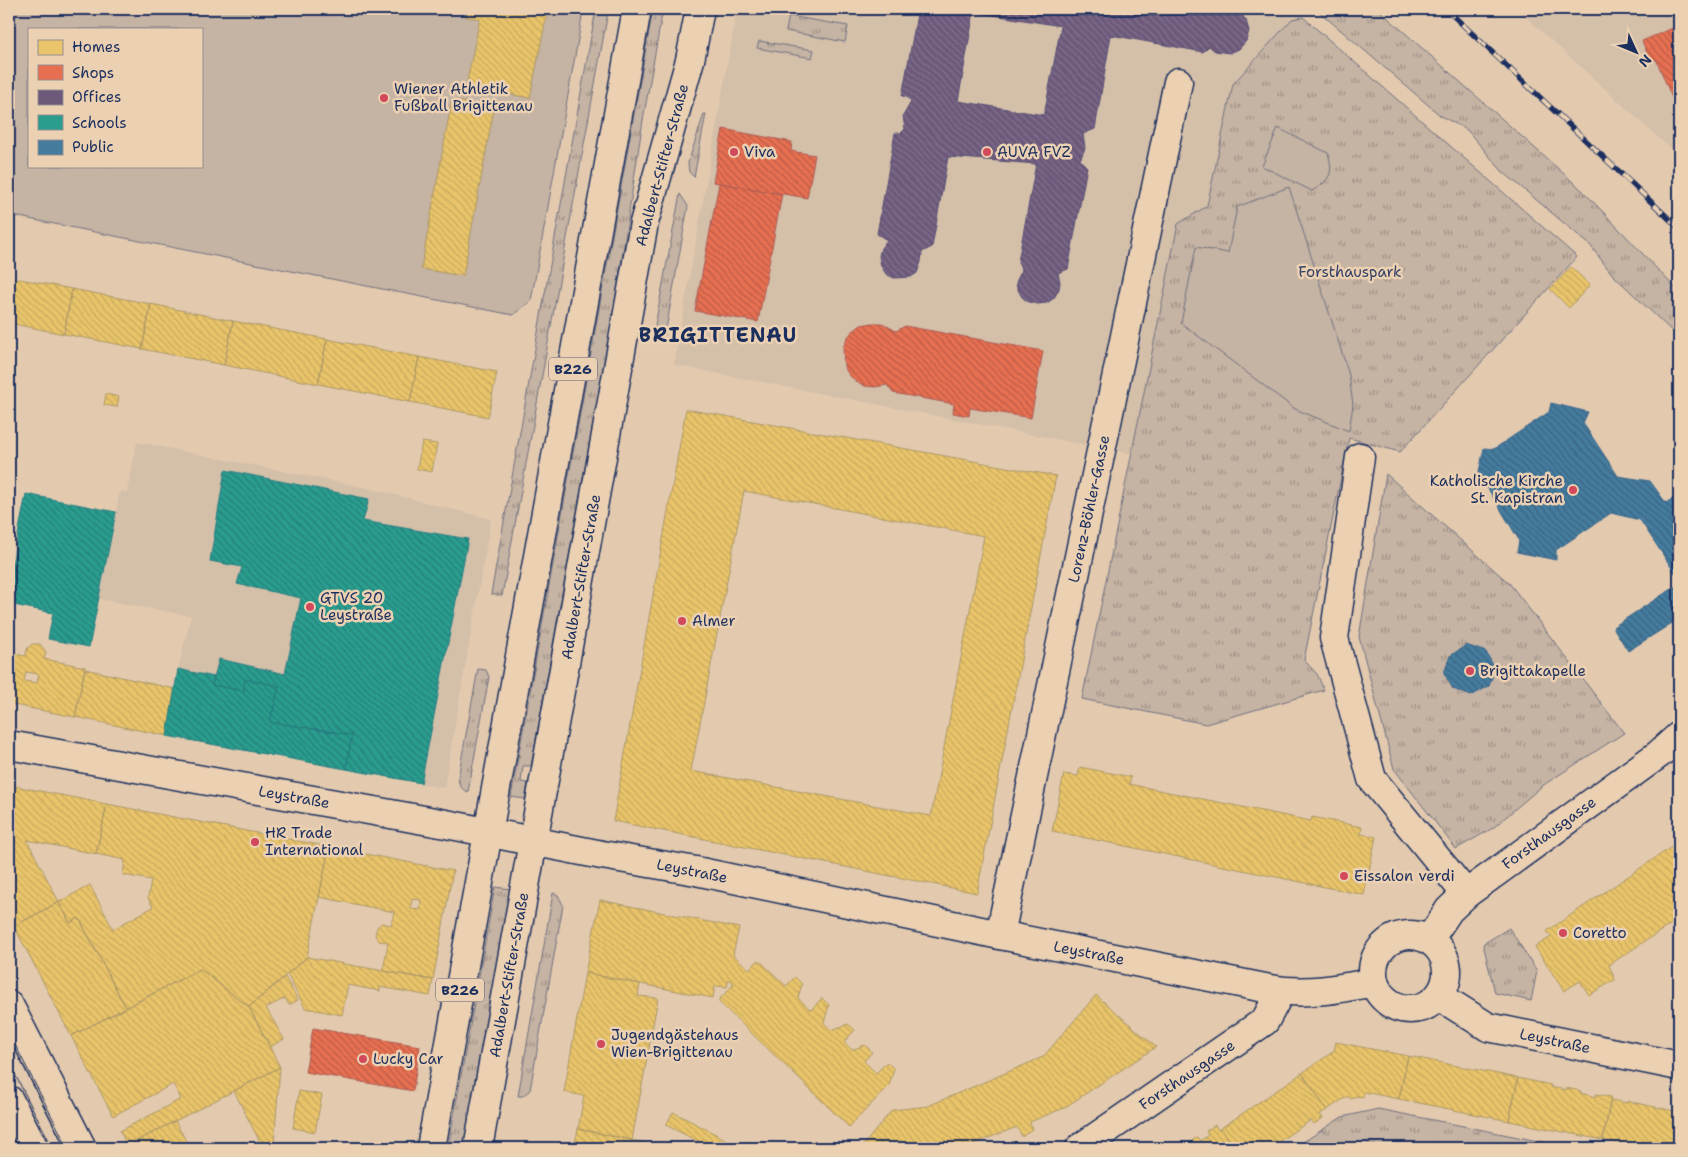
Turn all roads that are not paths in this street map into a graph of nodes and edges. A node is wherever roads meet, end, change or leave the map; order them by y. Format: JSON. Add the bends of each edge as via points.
{"nodes":[{"id":1,"x":637,"y":9,"type":"edge"},
{"id":2,"x":700,"y":9,"type":"edge"},
{"id":3,"x":1178,"y":82,"type":"dead end"},
{"id":4,"x":1360,"y":456,"type":"dead end"},
{"id":5,"x":1679,"y":736,"type":"edge"},
{"id":6,"x":9,"y":745,"type":"edge"},
{"id":7,"x":489,"y":833,"type":"junction"},
{"id":8,"x":534,"y":841,"type":"junction"},
{"id":9,"x":1466,"y":894,"type":"junction"},
{"id":10,"x":1000,"y":935,"type":"junction"},
{"id":11,"x":1429,"y":940,"type":"junction"},
{"id":12,"x":1374,"y":982,"type":"junction"},
{"id":13,"x":1281,"y":991,"type":"junction"},
{"id":14,"x":1439,"y":996,"type":"junction"},
{"id":15,"x":9,"y":1005,"type":"edge"},
{"id":16,"x":1679,"y":1066,"type":"edge"},
{"id":17,"x":9,"y":1100,"type":"edge"},
{"id":18,"x":34,"y":1148,"type":"edge"},
{"id":19,"x":82,"y":1148,"type":"edge"},
{"id":20,"x":431,"y":1148,"type":"edge"},
{"id":21,"x":478,"y":1148,"type":"edge"},
{"id":22,"x":1080,"y":1148,"type":"edge"}],
"edges":[{"from":1,"to":7,"type":"street","number":"B226"},
{"from":2,"to":8,"type":"street","name":"Adalbert-Stifter-Straße","number":"B226","via":[[690,60],[644,223]]},
{"from":3,"to":10,"type":"street","name":"Lorenz-Böhler-Gasse"},
{"from":4,"to":9,"type":"street","via":[[1334,638],[1372,779]]},
{"from":5,"to":9,"type":"street","name":"Forsthausgasse","via":[[1659,754]]},
{"from":6,"to":7,"type":"street","name":"Leystraße"},
{"from":7,"to":8,"type":"street","name":"Leystraße"},
{"from":7,"to":20,"type":"street","number":"B226"},
{"from":8,"to":10,"type":"street","name":"Leystraße","via":[[696,871]]},
{"from":8,"to":21,"type":"street","name":"Adalbert-Stifter-Straße","number":"B226"},
{"from":9,"to":11,"type":"street","name":"Forsthausgasse","via":[[1449,910]]},
{"from":10,"to":13,"type":"street","name":"Leystraße"},
{"from":11,"to":12,"type":"street","via":[[1403,935],[1387,942],[1373,965]]},
{"from":11,"to":14,"type":"street","via":[[1438,946],[1447,964],[1445,986]]},
{"from":12,"to":13,"type":"street","name":"Leystraße","via":[[1336,990]]},
{"from":12,"to":14,"type":"street","via":[[1385,1001],[1402,1009],[1421,1008]]},
{"from":13,"to":22,"type":"street","name":"Forsthausgasse","via":[[1266,1021]]},
{"from":14,"to":16,"type":"street","name":"Leystraße","via":[[1488,1027]]},
{"from":15,"to":19,"type":"street"},
{"from":17,"to":18,"type":"street"}]}
